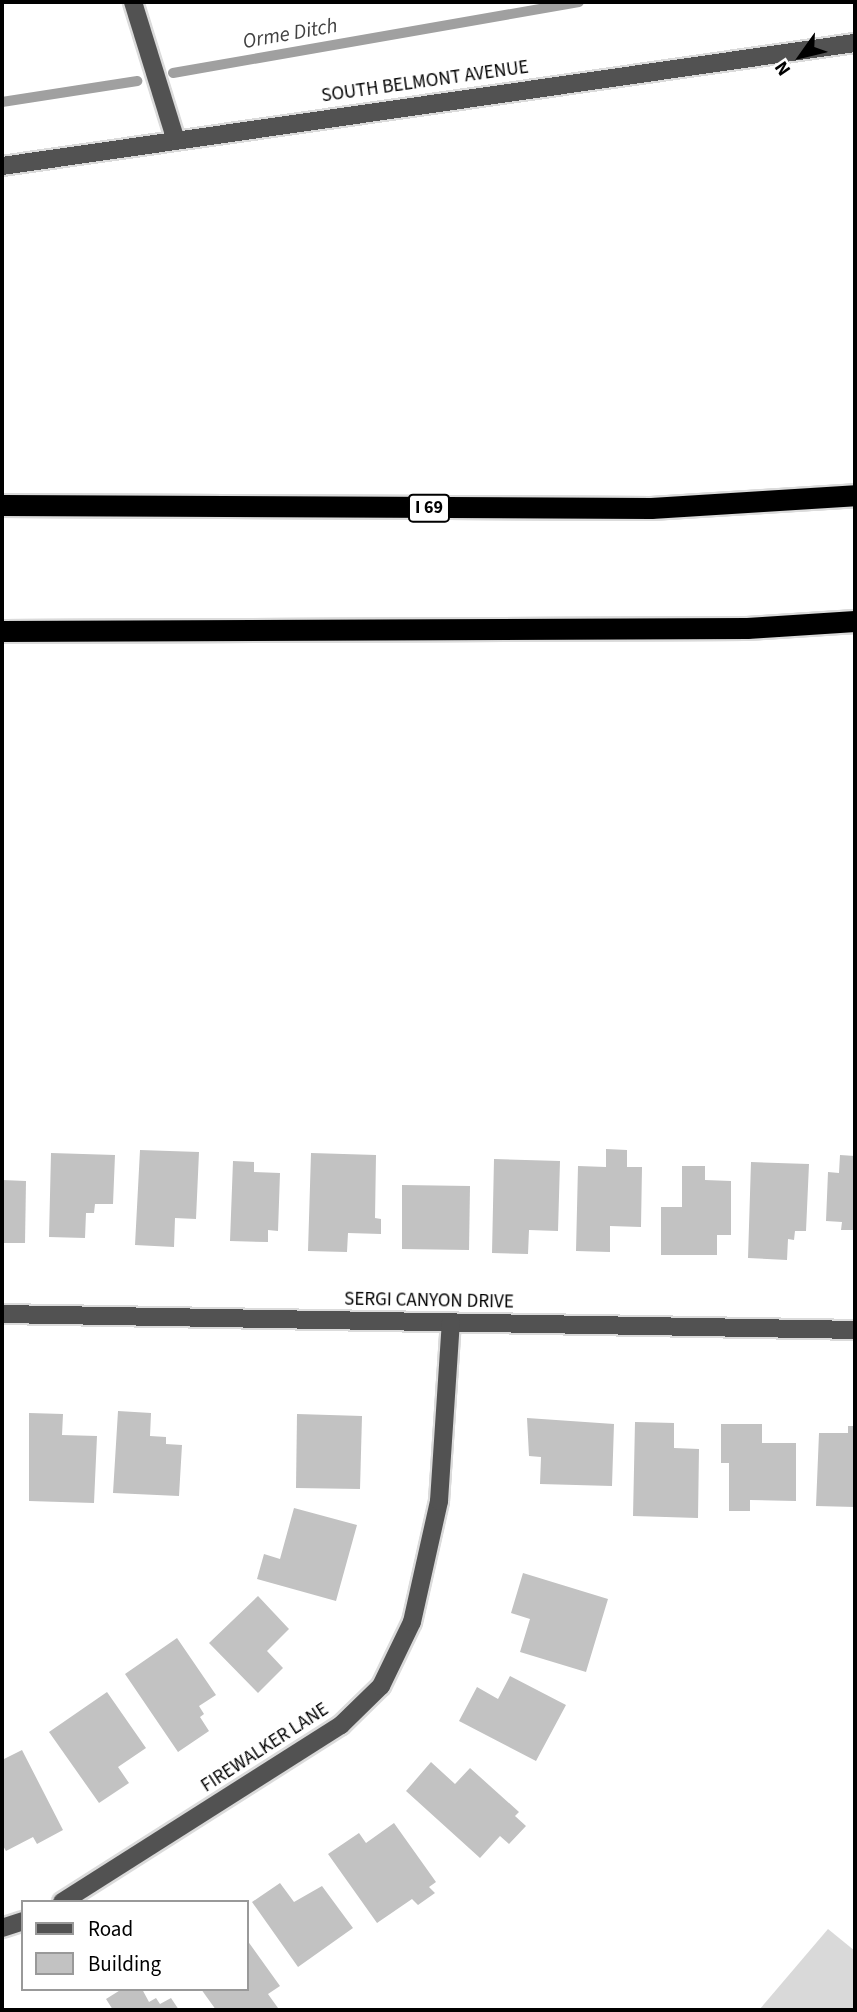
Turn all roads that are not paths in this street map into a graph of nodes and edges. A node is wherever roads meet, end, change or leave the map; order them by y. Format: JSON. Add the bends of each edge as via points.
{"nodes":[{"id":1,"x":133,"y":2,"type":"edge"},
{"id":2,"x":855,"y":43,"type":"edge"},
{"id":3,"x":175,"y":138,"type":"junction"},
{"id":4,"x":2,"y":166,"type":"edge"},
{"id":5,"x":855,"y":495,"type":"edge"},
{"id":6,"x":2,"y":505,"type":"edge"},
{"id":7,"x":855,"y":621,"type":"edge"},
{"id":8,"x":2,"y":631,"type":"edge"},
{"id":9,"x":2,"y":1314,"type":"edge"},
{"id":10,"x":451,"y":1322,"type":"junction"},
{"id":11,"x":855,"y":1329,"type":"edge"},
{"id":12,"x":65,"y":1900,"type":"edge"},
{"id":13,"x":21,"y":1922,"type":"edge"},
{"id":14,"x":2,"y":1928,"type":"edge"}],
"edges":[{"from":1,"to":3,"type":"street"},
{"from":2,"to":3,"type":"street","name":"SOUTH BELMONT AVENUE"},
{"from":3,"to":4,"type":"street","name":"SOUTH BELMONT AVENUE"},
{"from":5,"to":6,"type":"highway","number":"I 69","via":[[652,508]]},
{"from":7,"to":8,"type":"highway","via":[[734,628]]},
{"from":9,"to":10,"type":"street","name":"SERGI CANYON DRIVE"},
{"from":10,"to":11,"type":"street","name":"SERGI CANYON DRIVE"},
{"from":10,"to":12,"type":"street","name":"FIREWALKER LANE","via":[[439,1501],[412,1622],[381,1686],[341,1725]]},
{"from":13,"to":14,"type":"street"}]}
